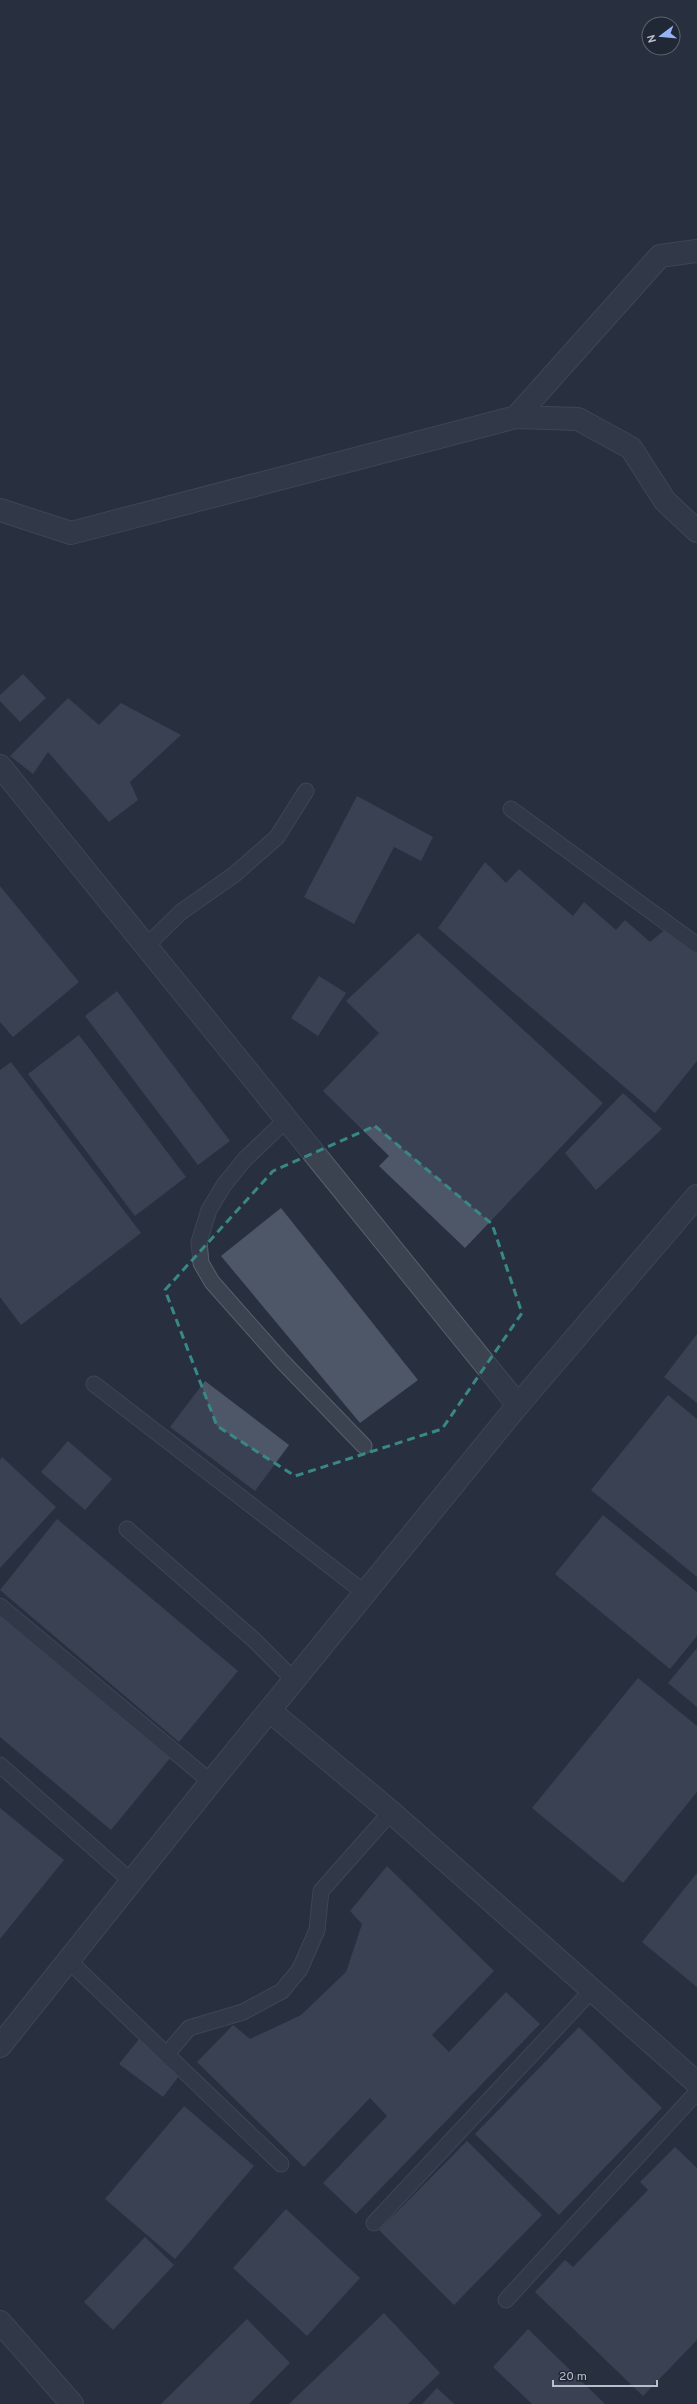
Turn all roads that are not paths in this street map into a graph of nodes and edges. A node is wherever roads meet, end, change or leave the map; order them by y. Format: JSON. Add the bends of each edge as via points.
{"nodes":[{"id":1,"x":697,"y":251,"type":"edge"},
{"id":2,"x":516,"y":417,"type":"junction"},
{"id":3,"x":0,"y":510,"type":"edge"},
{"id":4,"x":697,"y":532,"type":"edge"},
{"id":5,"x":0,"y":766,"type":"edge"},
{"id":6,"x":306,"y":791,"type":"dead end"},
{"id":7,"x":511,"y":809,"type":"dead end"},
{"id":8,"x":697,"y":945,"type":"edge"},
{"id":9,"x":146,"y":946,"type":"junction"},
{"id":10,"x":287,"y":1119,"type":"junction"},
{"id":11,"x":697,"y":1196,"type":"edge"},
{"id":12,"x":94,"y":1384,"type":"dead end"},
{"id":13,"x":518,"y":1405,"type":"junction"},
{"id":14,"x":364,"y":1446,"type":"dead end"},
{"id":15,"x":127,"y":1529,"type":"dead end"},
{"id":16,"x":365,"y":1593,"type":"junction"},
{"id":17,"x":0,"y":1606,"type":"edge"},
{"id":18,"x":295,"y":1681,"type":"junction"},
{"id":19,"x":270,"y":1711,"type":"junction"},
{"id":20,"x":0,"y":1765,"type":"edge"},
{"id":21,"x":211,"y":1782,"type":"junction"},
{"id":22,"x":391,"y":1812,"type":"junction"},
{"id":23,"x":131,"y":1880,"type":"junction"},
{"id":24,"x":69,"y":1961,"type":"junction"},
{"id":25,"x":592,"y":1990,"type":"junction"},
{"id":26,"x":0,"y":2046,"type":"edge"},
{"id":27,"x":167,"y":2054,"type":"junction"},
{"id":28,"x":697,"y":2083,"type":"edge"},
{"id":29,"x":697,"y":2092,"type":"edge"},
{"id":30,"x":281,"y":2164,"type":"dead end"},
{"id":31,"x":374,"y":2223,"type":"dead end"},
{"id":32,"x":506,"y":2300,"type":"dead end"},
{"id":33,"x":0,"y":2322,"type":"edge"},
{"id":34,"x":72,"y":2404,"type":"edge"}],
"edges":[{"from":1,"to":2,"type":"street","via":[[660,256]]},
{"from":2,"to":3,"type":"street","via":[[71,533]]},
{"from":2,"to":4,"type":"street","via":[[578,419],[631,448],[665,501]]},
{"from":5,"to":9,"type":"street"},
{"from":6,"to":9,"type":"lane","via":[[277,837],[235,874],[181,912]]},
{"from":7,"to":8,"type":"lane"},
{"from":9,"to":10,"type":"street"},
{"from":10,"to":13,"type":"street"},
{"from":10,"to":14,"type":"lane","via":[[245,1159],[224,1184],[209,1210],[199,1242],[201,1262],[212,1282],[281,1360]]},
{"from":11,"to":13,"type":"street"},
{"from":12,"to":16,"type":"lane"},
{"from":13,"to":16,"type":"street"},
{"from":15,"to":18,"type":"lane","via":[[253,1639]]},
{"from":16,"to":18,"type":"street"},
{"from":17,"to":21,"type":"lane"},
{"from":18,"to":19,"type":"street"},
{"from":19,"to":21,"type":"street"},
{"from":19,"to":22,"type":"street"},
{"from":20,"to":23,"type":"lane"},
{"from":21,"to":23,"type":"street"},
{"from":22,"to":25,"type":"street"},
{"from":22,"to":27,"type":"lane","via":[[321,1891],[317,1930],[300,1969],[282,1991],[243,2012],[189,2028]]},
{"from":23,"to":24,"type":"street"},
{"from":24,"to":26,"type":"street"},
{"from":24,"to":27,"type":"lane"},
{"from":25,"to":28,"type":"street"},
{"from":25,"to":31,"type":"lane"},
{"from":27,"to":30,"type":"lane"},
{"from":29,"to":32,"type":"lane"},
{"from":33,"to":34,"type":"street"}]}
